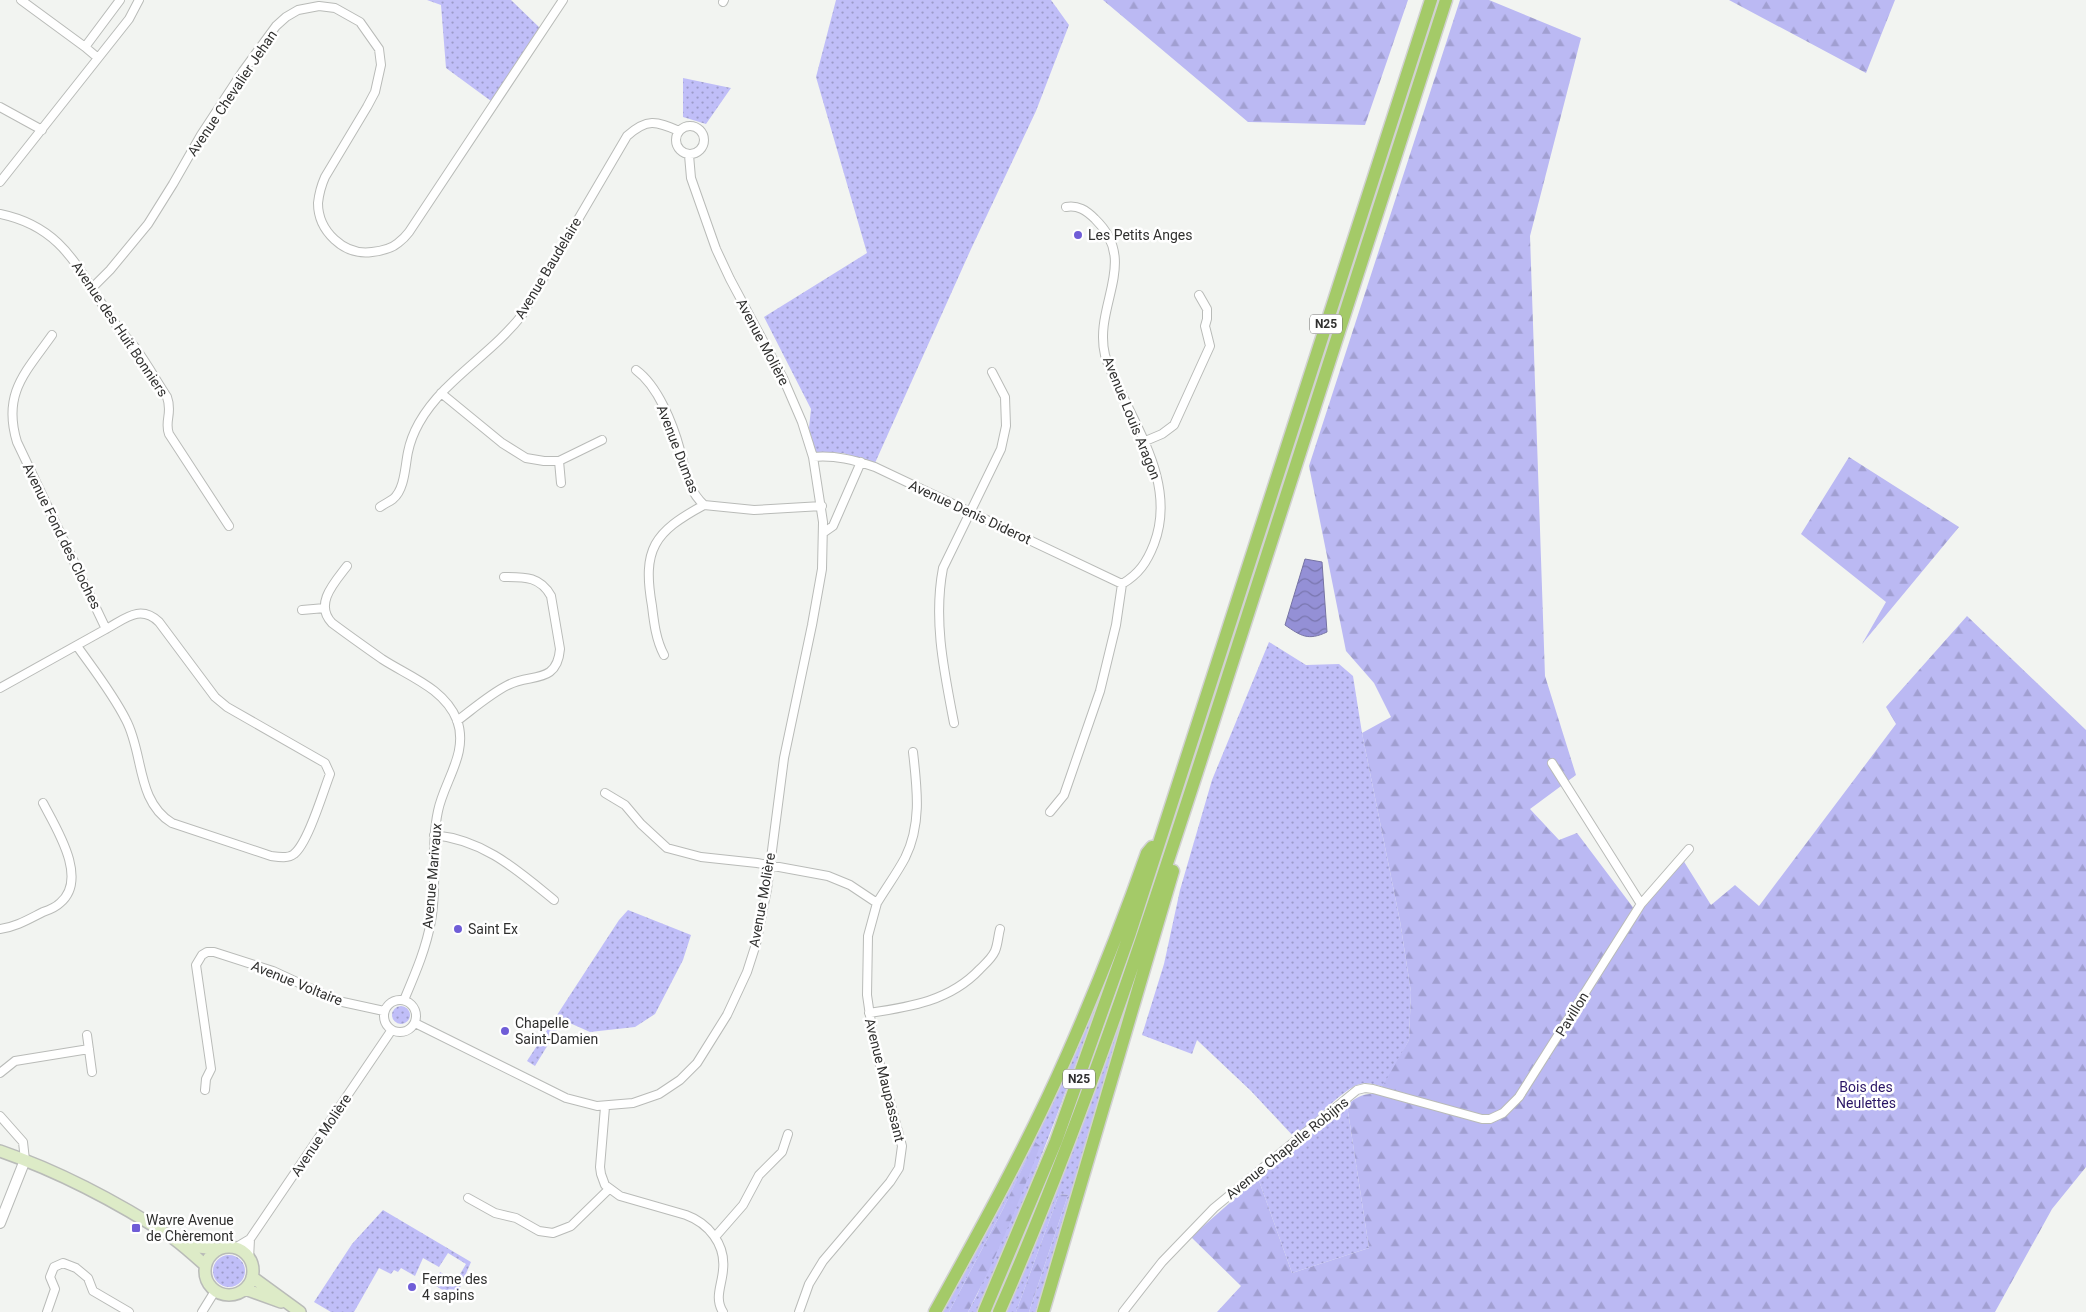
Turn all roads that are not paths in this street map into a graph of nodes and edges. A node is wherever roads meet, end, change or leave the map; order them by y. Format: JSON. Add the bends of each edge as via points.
{"nodes":[{"id":1,"x":21,"y":0,"type":"edge"},
{"id":2,"x":120,"y":0,"type":"edge"},
{"id":3,"x":139,"y":0,"type":"edge"},
{"id":4,"x":563,"y":0,"type":"edge"},
{"id":5,"x":1431,"y":0,"type":"edge"},
{"id":6,"x":1446,"y":0,"type":"edge"},
{"id":7,"x":85,"y":47,"type":"junction"},
{"id":8,"x":98,"y":58,"type":"junction"},
{"id":9,"x":0,"y":107,"type":"edge"},
{"id":10,"x":42,"y":130,"type":"junction"},
{"id":11,"x":679,"y":131,"type":"junction"},
{"id":12,"x":689,"y":155,"type":"junction"},
{"id":13,"x":0,"y":182,"type":"edge"},
{"id":14,"x":1066,"y":207,"type":"dead end"},
{"id":15,"x":0,"y":214,"type":"edge"},
{"id":16,"x":92,"y":287,"type":"junction"},
{"id":17,"x":1199,"y":295,"type":"dead end"},
{"id":18,"x":52,"y":335,"type":"dead end"},
{"id":19,"x":636,"y":370,"type":"dead end"},
{"id":20,"x":992,"y":372,"type":"dead end"},
{"id":21,"x":441,"y":393,"type":"junction"},
{"id":22,"x":602,"y":440,"type":"dead end"},
{"id":23,"x":1143,"y":442,"type":"junction"},
{"id":24,"x":813,"y":458,"type":"junction"},
{"id":25,"x":559,"y":461,"type":"junction"},
{"id":26,"x":861,"y":462,"type":"junction"},
{"id":27,"x":561,"y":483,"type":"dead end"},
{"id":28,"x":704,"y":506,"type":"junction"},
{"id":29,"x":822,"y":506,"type":"junction"},
{"id":30,"x":380,"y":507,"type":"dead end"},
{"id":31,"x":969,"y":512,"type":"junction"},
{"id":32,"x":229,"y":526,"type":"dead end"},
{"id":33,"x":823,"y":533,"type":"junction"},
{"id":34,"x":347,"y":566,"type":"dead end"},
{"id":35,"x":504,"y":577,"type":"dead end"},
{"id":36,"x":1122,"y":584,"type":"junction"},
{"id":37,"x":325,"y":608,"type":"junction"},
{"id":38,"x":302,"y":610,"type":"dead end"},
{"id":39,"x":106,"y":629,"type":"junction"},
{"id":40,"x":77,"y":646,"type":"junction"},
{"id":41,"x":664,"y":654,"type":"dead end"},
{"id":42,"x":0,"y":688,"type":"edge"},
{"id":43,"x":457,"y":721,"type":"junction"},
{"id":44,"x":954,"y":723,"type":"dead end"},
{"id":45,"x":913,"y":752,"type":"dead end"},
{"id":46,"x":1552,"y":763,"type":"dead end"},
{"id":47,"x":605,"y":792,"type":"dead end"},
{"id":48,"x":43,"y":803,"type":"dead end"},
{"id":49,"x":1050,"y":812,"type":"dead end"},
{"id":50,"x":434,"y":835,"type":"junction"},
{"id":51,"x":1160,"y":840,"type":"junction"},
{"id":52,"x":1689,"y":849,"type":"dead end"},
{"id":53,"x":1171,"y":853,"type":"junction"},
{"id":54,"x":769,"y":866,"type":"junction"},
{"id":55,"x":554,"y":900,"type":"dead end"},
{"id":56,"x":877,"y":903,"type":"junction"},
{"id":57,"x":1641,"y":904,"type":"junction"},
{"id":58,"x":0,"y":929,"type":"edge"},
{"id":59,"x":1000,"y":929,"type":"dead end"},
{"id":60,"x":404,"y":1000,"type":"junction"},
{"id":61,"x":384,"y":1011,"type":"junction"},
{"id":62,"x":868,"y":1014,"type":"junction"},
{"id":63,"x":414,"y":1023,"type":"junction"},
{"id":64,"x":391,"y":1031,"type":"junction"},
{"id":65,"x":87,"y":1035,"type":"dead end"},
{"id":66,"x":89,"y":1049,"type":"junction"},
{"id":67,"x":92,"y":1072,"type":"dead end"},
{"id":68,"x":0,"y":1073,"type":"edge"},
{"id":69,"x":205,"y":1090,"type":"dead end"},
{"id":70,"x":605,"y":1107,"type":"junction"},
{"id":71,"x":0,"y":1116,"type":"edge"},
{"id":72,"x":1495,"y":1117,"type":"joint"},
{"id":73,"x":788,"y":1134,"type":"dead end"},
{"id":74,"x":0,"y":1151,"type":"edge"},
{"id":75,"x":25,"y":1160,"type":"junction"},
{"id":76,"x":609,"y":1189,"type":"junction"},
{"id":77,"x":468,"y":1198,"type":"dead end"},
{"id":78,"x":0,"y":1223,"type":"edge"},
{"id":79,"x":715,"y":1237,"type":"junction"},
{"id":80,"x":174,"y":1239,"type":"junction"},
{"id":81,"x":250,"y":1239,"type":"junction"},
{"id":82,"x":235,"y":1248,"type":"junction"},
{"id":83,"x":218,"y":1249,"type":"junction"},
{"id":84,"x":249,"y":1259,"type":"junction"},
{"id":85,"x":206,"y":1265,"type":"junction"},
{"id":86,"x":252,"y":1277,"type":"junction"},
{"id":87,"x":244,"y":1289,"type":"junction"},
{"id":88,"x":215,"y":1291,"type":"junction"},
{"id":89,"x":288,"y":1304,"type":"junction"},
{"id":90,"x":47,"y":1312,"type":"edge"},
{"id":91,"x":129,"y":1312,"type":"edge"},
{"id":92,"x":202,"y":1312,"type":"edge"},
{"id":93,"x":300,"y":1312,"type":"edge"},
{"id":94,"x":722,"y":1312,"type":"edge"},
{"id":95,"x":799,"y":1312,"type":"edge"},
{"id":96,"x":935,"y":1312,"type":"edge"},
{"id":97,"x":984,"y":1312,"type":"edge"},
{"id":98,"x":999,"y":1312,"type":"edge"},
{"id":99,"x":1043,"y":1312,"type":"edge"},
{"id":100,"x":1123,"y":1312,"type":"edge"}],
"edges":[{"from":1,"to":7,"type":"street"},
{"from":2,"to":7,"type":"street"},
{"from":3,"to":8,"type":"street"},
{"from":4,"to":16,"type":"street","name":"Avenue Chevalier Jehan","via":[[409,232],[397,244],[367,253],[352,251],[338,243],[327,232],[318,205],[325,177],[375,92],[381,65],[379,49],[360,22],[335,8],[306,8],[286,17],[243,71],[148,224]]},
{"from":5,"to":51,"type":"highway","number":"N25"},
{"from":6,"to":53,"type":"highway","number":"N25"},
{"from":7,"to":8,"type":"street"},
{"from":8,"to":10,"type":"street"},
{"from":9,"to":10,"type":"street"},
{"from":10,"to":13,"type":"street"},
{"from":11,"to":12,"type":"street","name":"Avenue Molière","via":[[677,147]]},
{"from":11,"to":12,"type":"street","via":[[690,126],[703,134],[700,150]]},
{"from":11,"to":21,"type":"street","name":"Avenue Baudelaire","via":[[656,122],[641,126],[627,136],[522,316]]},
{"from":12,"to":24,"type":"street","name":"Avenue Molière","via":[[691,178],[716,249],[794,402]]},
{"from":14,"to":23,"type":"street","name":"Avenue Louis Aragon","via":[[1078,206],[1092,215],[1112,244],[1116,268],[1104,319],[1105,355]]},
{"from":15,"to":16,"type":"street","name":"Avenue des Huit Bonniers","via":[[28,222],[56,239]]},
{"from":16,"to":32,"type":"street","name":"Avenue des Huit Bonniers","via":[[167,397],[170,405],[169,434]]},
{"from":17,"to":23,"type":"street","via":[[1207,309],[1205,326],[1210,346],[1174,425]]},
{"from":18,"to":39,"type":"street","name":"Avenue Fond des Cloches","via":[[19,381],[12,404],[12,424],[17,442]]},
{"from":19,"to":28,"type":"street","name":"Avenue Dumas","via":[[647,378],[669,419],[688,484]]},
{"from":20,"to":31,"type":"street","via":[[1005,397],[1006,426],[1001,449]]},
{"from":21,"to":25,"type":"street","via":[[516,453],[535,460]]},
{"from":21,"to":30,"type":"street","name":"Avenue Baudelaire","via":[[415,430],[397,493]]},
{"from":22,"to":25,"type":"street"},
{"from":23,"to":36,"type":"street","name":"Avenue Louis Aragon","via":[[1159,483],[1159,525],[1142,568]]},
{"from":24,"to":26,"type":"street","name":"Avenue Denis Diderot","via":[[827,456]]},
{"from":24,"to":29,"type":"street","name":"Avenue Molière"},
{"from":25,"to":27,"type":"street"},
{"from":26,"to":31,"type":"street","name":"Avenue Denis Diderot"},
{"from":26,"to":33,"type":"street","via":[[833,526]]},
{"from":28,"to":29,"type":"street","name":"Avenue Dumas","via":[[754,510]]},
{"from":28,"to":41,"type":"street","via":[[669,527],[658,539],[650,556],[648,585],[658,644]]},
{"from":29,"to":33,"type":"street","name":"Avenue Molière"},
{"from":31,"to":36,"type":"street","name":"Avenue Denis Diderot"},
{"from":31,"to":44,"type":"street","via":[[943,568],[939,588],[939,626]]},
{"from":33,"to":54,"type":"street","name":"Avenue Molière","via":[[822,568],[784,758]]},
{"from":34,"to":37,"type":"street","via":[[329,590]]},
{"from":35,"to":43,"type":"street","via":[[534,579],[547,588],[560,657],[545,675],[509,684]]},
{"from":36,"to":49,"type":"street","via":[[1100,691],[1064,795]]},
{"from":37,"to":38,"type":"street"},
{"from":37,"to":43,"type":"street","name":"Avenue Marivaux","via":[[325,616],[332,624],[435,691]]},
{"from":39,"to":40,"type":"street"},
{"from":39,"to":40,"type":"street","via":[[134,614],[152,615],[227,708],[325,763],[330,774],[305,838],[294,854],[271,856],[172,823],[161,816],[149,796],[127,722]]},
{"from":40,"to":42,"type":"street"},
{"from":43,"to":50,"type":"street","name":"Avenue Marivaux","via":[[459,754],[438,809]]},
{"from":45,"to":56,"type":"street","name":"Avenue Maupassant","via":[[918,812],[913,838]]},
{"from":46,"to":57,"type":"street"},
{"from":47,"to":54,"type":"street","via":[[625,805],[667,848],[701,857]]},
{"from":48,"to":58,"type":"street","via":[[71,865],[72,881],[68,894],[60,904],[12,928]]},
{"from":50,"to":55,"type":"street","via":[[449,837],[491,853],[511,864]]},
{"from":50,"to":60,"type":"street","name":"Avenue Marivaux","via":[[435,880],[431,920],[422,955]]},
{"from":51,"to":96,"type":"highway","via":[[1147,853],[1088,1008],[1029,1137]]},
{"from":51,"to":97,"type":"highway","number":"N25","via":[[1066,1114]]},
{"from":52,"to":57,"type":"street","name":"Pavillon"},
{"from":53,"to":98,"type":"highway","number":"N25","via":[[1076,1127]]},
{"from":53,"to":99,"type":"highway","via":[[1174,869]]},
{"from":54,"to":56,"type":"street","via":[[828,876],[850,885]]},
{"from":54,"to":70,"type":"street","name":"Avenue Molière","via":[[760,927],[747,972],[727,1015],[701,1057],[680,1080],[659,1094],[633,1103]]},
{"from":56,"to":62,"type":"street","name":"Avenue Maupassant","via":[[868,936]]},
{"from":57,"to":72,"type":"street","name":"Pavillon","via":[[1519,1097],[1510,1108]]},
{"from":59,"to":62,"type":"street","via":[[994,953],[960,986],[923,1004]]},
{"from":60,"to":61,"type":"street","via":[[397,1000]]},
{"from":60,"to":63,"type":"street","via":[[414,1008]]},
{"from":61,"to":64,"type":"street"},
{"from":61,"to":69,"type":"street","name":"Avenue Voltaire","via":[[348,1004],[266,968],[214,952],[205,953],[196,965],[211,1069]]},
{"from":62,"to":95,"type":"street","name":"Avenue Maupassant","via":[[900,1138],[901,1162],[890,1182],[812,1278]]},
{"from":63,"to":64,"type":"street","via":[[404,1031]]},
{"from":63,"to":70,"type":"street","name":"Avenue Molière","via":[[558,1094]]},
{"from":64,"to":81,"type":"street","name":"Avenue Molière"},
{"from":65,"to":66,"type":"street"},
{"from":66,"to":67,"type":"street"},
{"from":66,"to":68,"type":"street","via":[[15,1062]]},
{"from":70,"to":76,"type":"street","via":[[600,1167],[602,1180]]},
{"from":71,"to":75,"type":"street","via":[[23,1142]]},
{"from":72,"to":100,"type":"street","name":"Avenue Chapelle Robijns","via":[[1485,1120],[1474,1118],[1373,1089],[1357,1090],[1214,1208],[1162,1262]]},
{"from":73,"to":79,"type":"street","via":[[782,1152],[759,1175],[743,1205]]},
{"from":74,"to":75,"type":"main road"},
{"from":75,"to":78,"type":"street"},
{"from":75,"to":80,"type":"main road","via":[[82,1186]]},
{"from":76,"to":77,"type":"street","via":[[571,1226],[550,1233],[539,1231],[514,1217],[495,1213]]},
{"from":76,"to":79,"type":"street","via":[[620,1196],[694,1218]]},
{"from":79,"to":94,"type":"street","via":[[724,1267],[718,1300]]},
{"from":80,"to":83,"type":"main road"},
{"from":80,"to":85,"type":"main road"},
{"from":81,"to":82,"type":"street","name":"Avenue Molière"},
{"from":81,"to":84,"type":"street"},
{"from":82,"to":83,"type":"main road"},
{"from":82,"to":84,"type":"main road"},
{"from":83,"to":85,"type":"main road","via":[[208,1258]]},
{"from":84,"to":86,"type":"main road"},
{"from":85,"to":88,"type":"main road","via":[[206,1277]]},
{"from":86,"to":87,"type":"main road"},
{"from":86,"to":89,"type":"main road"},
{"from":87,"to":88,"type":"main road","via":[[228,1295]]},
{"from":87,"to":89,"type":"main road"},
{"from":88,"to":92,"type":"street"},
{"from":89,"to":93,"type":"main road"},
{"from":90,"to":91,"type":"street","via":[[55,1289],[50,1277],[54,1267],[63,1263],[88,1278],[93,1290]]}]}
